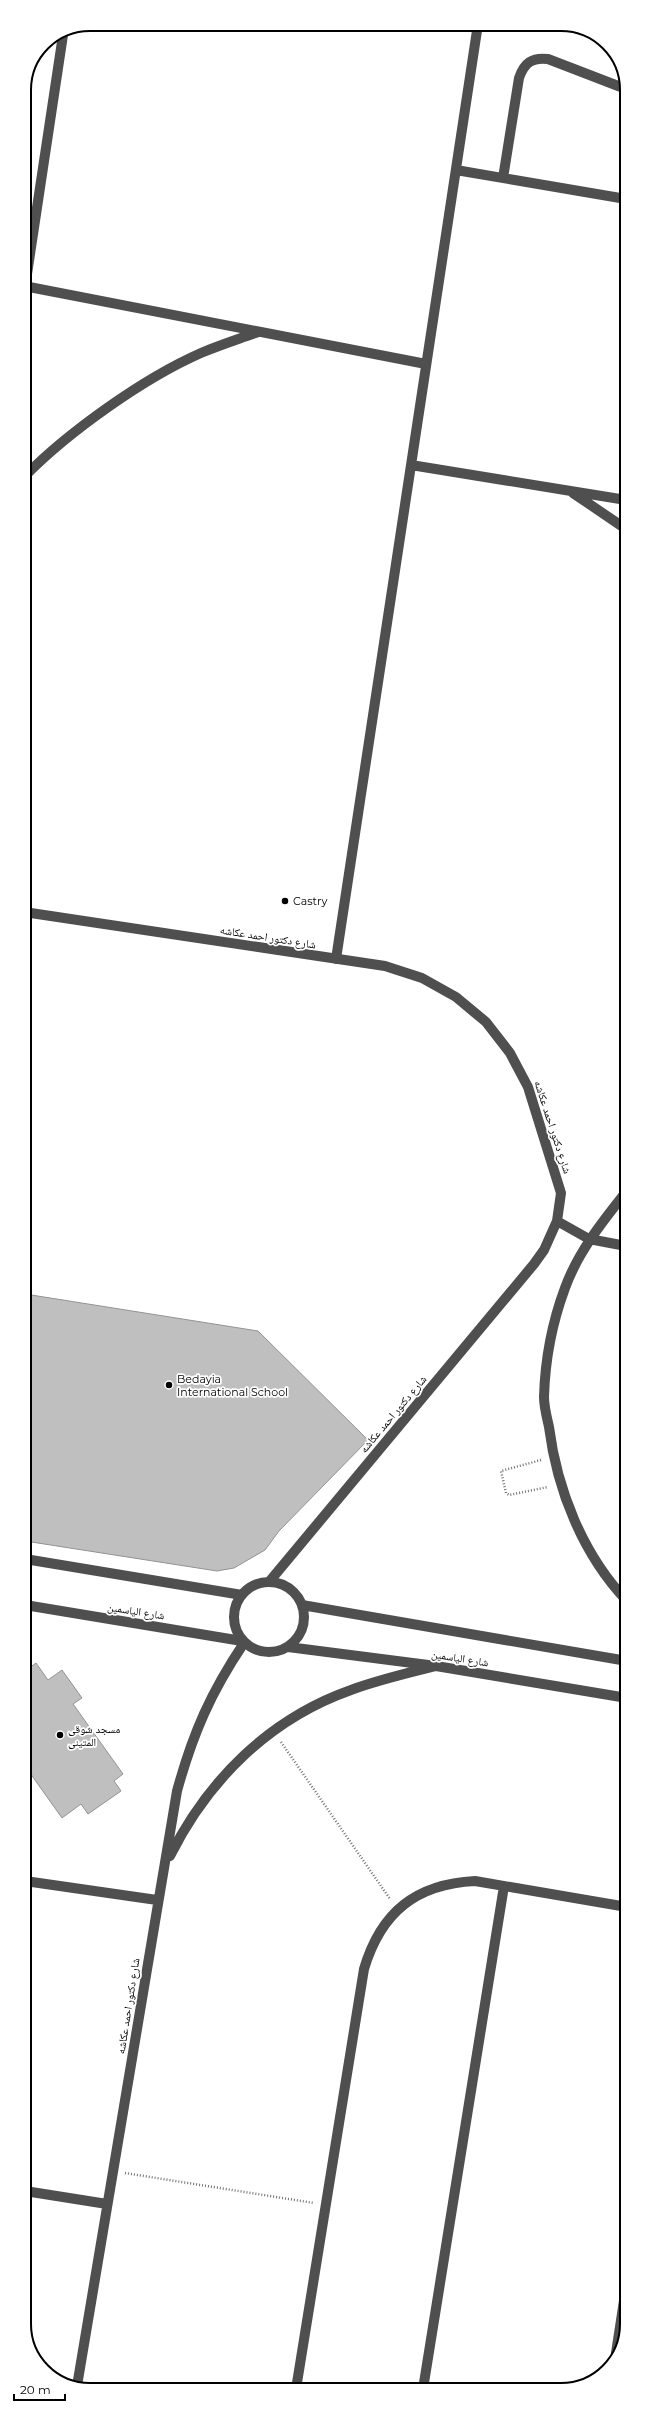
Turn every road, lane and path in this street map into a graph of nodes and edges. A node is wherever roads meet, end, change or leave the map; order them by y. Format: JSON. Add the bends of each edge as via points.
{"nodes":[{"id":1,"x":477,"y":31,"type":"edge"},
{"id":2,"x":63,"y":38,"type":"edge"},
{"id":3,"x":620,"y":87,"type":"edge"},
{"id":4,"x":456,"y":170,"type":"junction"},
{"id":5,"x":503,"y":178,"type":"junction"},
{"id":6,"x":620,"y":198,"type":"edge"},
{"id":7,"x":31,"y":249,"type":"edge"},
{"id":8,"x":31,"y":290,"type":"edge"},
{"id":9,"x":258,"y":332,"type":"junction"},
{"id":10,"x":426,"y":364,"type":"junction"},
{"id":11,"x":411,"y":464,"type":"junction"},
{"id":12,"x":31,"y":471,"type":"edge"},
{"id":13,"x":569,"y":491,"type":"junction"},
{"id":14,"x":620,"y":499,"type":"edge"},
{"id":15,"x":620,"y":525,"type":"edge"},
{"id":16,"x":31,"y":913,"type":"edge"},
{"id":17,"x":336,"y":959,"type":"junction"},
{"id":18,"x":620,"y":1200,"type":"edge"},
{"id":19,"x":557,"y":1221,"type":"junction"},
{"id":20,"x":589,"y":1239,"type":"junction"},
{"id":21,"x":620,"y":1245,"type":"edge"},
{"id":22,"x":553,"y":1457,"type":"junction"},
{"id":23,"x":561,"y":1485,"type":"junction"},
{"id":24,"x":31,"y":1561,"type":"edge"},
{"id":25,"x":269,"y":1582,"type":"junction"},
{"id":26,"x":620,"y":1594,"type":"edge"},
{"id":27,"x":242,"y":1595,"type":"junction"},
{"id":28,"x":302,"y":1605,"type":"junction"},
{"id":29,"x":31,"y":1606,"type":"edge"},
{"id":30,"x":243,"y":1642,"type":"junction"},
{"id":31,"x":288,"y":1647,"type":"junction"},
{"id":32,"x":620,"y":1660,"type":"edge"},
{"id":33,"x":436,"y":1666,"type":"junction"},
{"id":34,"x":620,"y":1697,"type":"edge"},
{"id":35,"x":273,"y":1730,"type":"junction"},
{"id":36,"x":164,"y":1867,"type":"junction"},
{"id":37,"x":31,"y":1882,"type":"edge"},
{"id":38,"x":504,"y":1886,"type":"junction"},
{"id":39,"x":157,"y":1900,"type":"junction"},
{"id":40,"x":620,"y":1906,"type":"edge"},
{"id":41,"x":398,"y":1909,"type":"junction"},
{"id":42,"x":113,"y":2171,"type":"junction"},
{"id":43,"x":31,"y":2192,"type":"edge"},
{"id":44,"x":107,"y":2204,"type":"junction"},
{"id":45,"x":326,"y":2205,"type":"junction"},
{"id":46,"x":78,"y":2382,"type":"edge"},
{"id":47,"x":297,"y":2383,"type":"edge"},
{"id":48,"x":424,"y":2383,"type":"edge"}],
"edges":[{"from":1,"to":4,"type":"street"},
{"from":2,"to":7,"type":"street"},
{"from":3,"to":5,"type":"street","via":[[548,59],[538,58],[529,61],[522,68],[519,78]]},
{"from":4,"to":5,"type":"street"},
{"from":4,"to":10,"type":"street"},
{"from":5,"to":6,"type":"street"},
{"from":8,"to":9,"type":"street"},
{"from":9,"to":10,"type":"street"},
{"from":9,"to":12,"type":"street","via":[[200,354],[142,386],[86,423]]},
{"from":10,"to":11,"type":"street"},
{"from":11,"to":13,"type":"street"},
{"from":11,"to":17,"type":"street"},
{"from":13,"to":14,"type":"street"},
{"from":13,"to":15,"type":"street"},
{"from":16,"to":17,"type":"street","name":"شارع دكتور احمد عكاشه"},
{"from":17,"to":19,"type":"street","name":"شارع دكتور احمد عكاشه","via":[[385,966],[422,978],[456,997],[486,1022],[510,1053],[528,1087],[561,1193]]},
{"from":18,"to":20,"type":"street"},
{"from":19,"to":20,"type":"street"},
{"from":19,"to":25,"type":"street","name":"شارع دكتور احمد عكاشه","via":[[544,1250],[534,1264]]},
{"from":20,"to":21,"type":"street"},
{"from":20,"to":22,"type":"street","via":[[565,1287],[550,1340],[544,1398]]},
{"from":22,"to":23,"type":"street"},
{"from":22,"to":23,"type":"path","via":[[501,1471],[506,1493],[509,1495]]},
{"from":23,"to":26,"type":"street","via":[[584,1540]]},
{"from":24,"to":27,"type":"street"},
{"from":25,"to":27,"type":"street","via":[[254,1586]]},
{"from":25,"to":28,"type":"street","via":[[292,1591]]},
{"from":27,"to":30,"type":"street","via":[[236,1604],[234,1623]]},
{"from":28,"to":31,"type":"street","via":[[304,1614],[301,1633]]},
{"from":28,"to":32,"type":"street"},
{"from":29,"to":30,"type":"street","name":"شارع الياسمين"},
{"from":30,"to":31,"type":"street","via":[[261,1652],[279,1651]]},
{"from":30,"to":36,"type":"street","name":"شارع دكتور احمد عكاشه","via":[[205,1708],[189,1749],[177,1790]]},
{"from":31,"to":33,"type":"street","name":"شارع الياسمين"},
{"from":33,"to":34,"type":"street","name":"شارع الياسمين"},
{"from":33,"to":35,"type":"street","via":[[351,1689],[310,1707]]},
{"from":35,"to":36,"type":"street","via":[[239,1758],[209,1791],[184,1827]]},
{"from":35,"to":41,"type":"path"},
{"from":36,"to":39,"type":"street","name":"شارع دكتور احمد عكاشه"},
{"from":37,"to":39,"type":"street"},
{"from":38,"to":40,"type":"street"},
{"from":38,"to":41,"type":"street","via":[[475,1881],[454,1882],[414,1897]]},
{"from":38,"to":48,"type":"street"},
{"from":39,"to":42,"type":"street","name":"شارع دكتور احمد عكاشه"},
{"from":41,"to":45,"type":"street","via":[[382,1927],[371,1947],[364,1969]]},
{"from":42,"to":44,"type":"street","name":"شارع دكتور احمد عكاشه"},
{"from":42,"to":45,"type":"path"},
{"from":43,"to":44,"type":"street"},
{"from":44,"to":46,"type":"street","name":"شارع دكتور احمد عكاشه"},
{"from":45,"to":47,"type":"street"}]}
